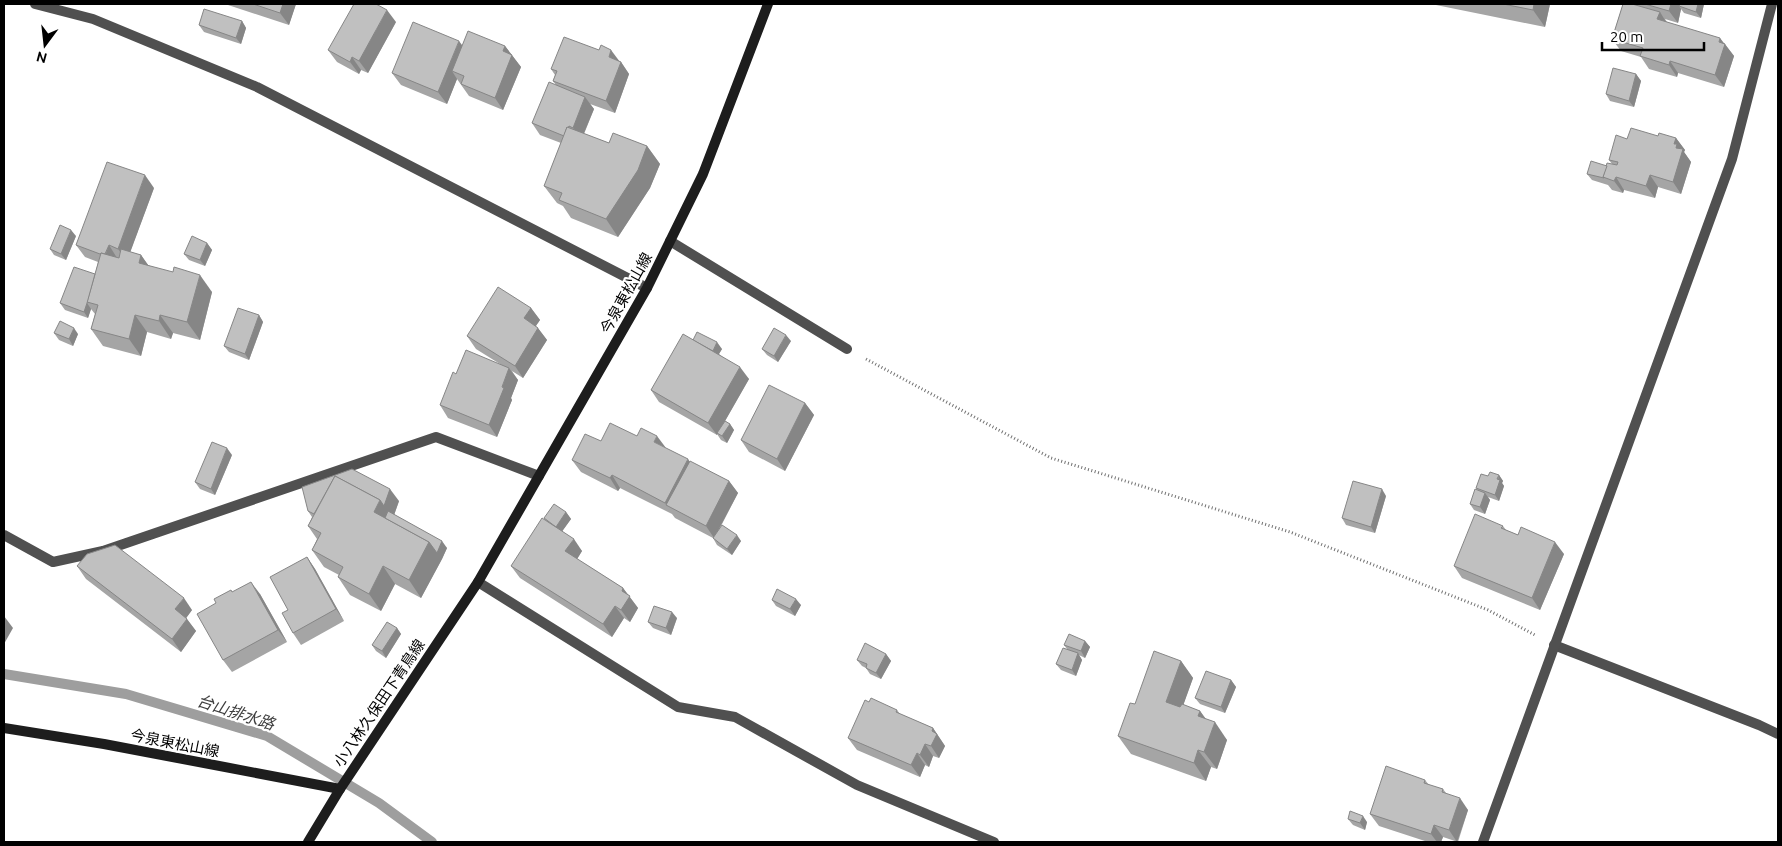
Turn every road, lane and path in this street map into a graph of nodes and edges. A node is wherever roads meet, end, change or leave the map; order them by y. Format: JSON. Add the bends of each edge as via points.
{"nodes":[{"id":1,"x":35,"y":4,"type":"edge"},
{"id":2,"x":768,"y":4,"type":"edge"},
{"id":3,"x":1772,"y":4,"type":"edge"},
{"id":4,"x":670,"y":241,"type":"junction"},
{"id":5,"x":647,"y":288,"type":"junction"},
{"id":6,"x":847,"y":349,"type":"joint"},
{"id":7,"x":539,"y":476,"type":"junction"},
{"id":8,"x":4,"y":535,"type":"edge"},
{"id":9,"x":478,"y":582,"type":"junction"},
{"id":10,"x":1554,"y":645,"type":"junction"},
{"id":11,"x":4,"y":728,"type":"edge"},
{"id":12,"x":1778,"y":734,"type":"edge"},
{"id":13,"x":340,"y":789,"type":"junction"},
{"id":14,"x":308,"y":842,"type":"edge"},
{"id":15,"x":994,"y":842,"type":"edge"},
{"id":16,"x":1483,"y":842,"type":"edge"}],
"edges":[{"from":1,"to":5,"type":"street","via":[[93,19],[257,87]]},
{"from":2,"to":4,"type":"main road","name":"今泉東松山線","via":[[703,174]]},
{"from":3,"to":10,"type":"street","via":[[1732,159]]},
{"from":4,"to":5,"type":"main road","name":"今泉東松山線"},
{"from":4,"to":6,"type":"street"},
{"from":5,"to":7,"type":"main road","name":"今泉東松山線"},
{"from":6,"to":10,"type":"path","via":[[1051,458],[1290,532],[1488,610]]},
{"from":7,"to":8,"type":"street","via":[[436,437],[103,551],[53,562]]},
{"from":7,"to":9,"type":"main road","name":"今泉東松山線"},
{"from":9,"to":13,"type":"main road","name":"小八林久保田下青鳥線"},
{"from":9,"to":15,"type":"street","via":[[678,707],[735,717],[857,785]]},
{"from":10,"to":12,"type":"street"},
{"from":10,"to":16,"type":"street"},
{"from":11,"to":13,"type":"main road","name":"今泉東松山線"},
{"from":13,"to":14,"type":"main road","name":"小八林久保田下青鳥線"}]}
